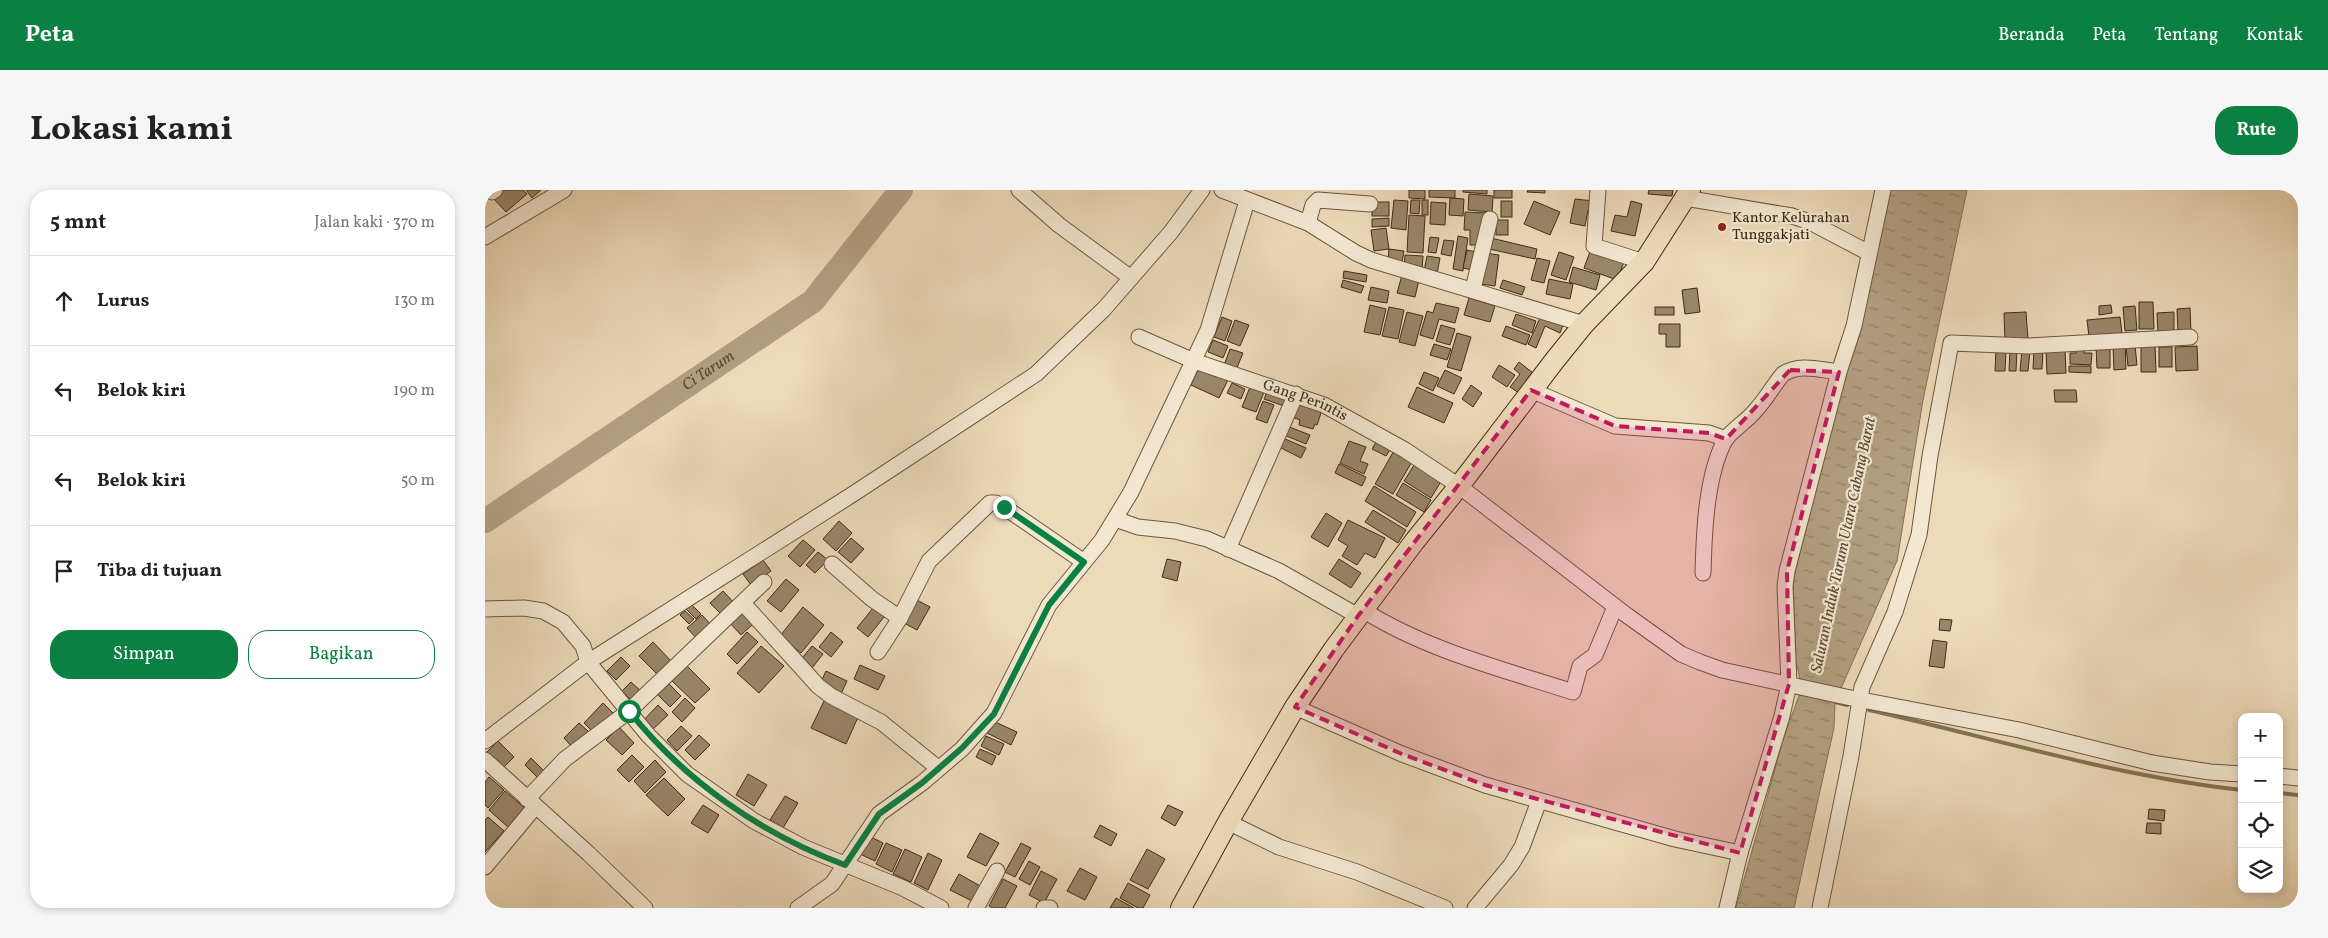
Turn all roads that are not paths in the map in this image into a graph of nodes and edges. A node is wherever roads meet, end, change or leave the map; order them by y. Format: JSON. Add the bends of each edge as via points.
{"nodes":[{"id":1,"x":565,"y":190,"type":"edge"},
{"id":2,"x":1019,"y":190,"type":"edge"},
{"id":3,"x":1202,"y":190,"type":"edge"},
{"id":4,"x":1222,"y":190,"type":"edge"},
{"id":5,"x":1599,"y":190,"type":"edge"},
{"id":6,"x":1883,"y":190,"type":"edge"},
{"id":7,"x":1687,"y":194,"type":"edge"},
{"id":8,"x":1247,"y":200,"type":"junction"},
{"id":9,"x":1370,"y":204,"type":"dead end"},
{"id":10,"x":1490,"y":219,"type":"dead end"},
{"id":11,"x":1308,"y":223,"type":"junction"},
{"id":12,"x":485,"y":237,"type":"edge"},
{"id":13,"x":1869,"y":253,"type":"junction"},
{"id":14,"x":1644,"y":262,"type":"junction"},
{"id":15,"x":1131,"y":278,"type":"junction"},
{"id":16,"x":1473,"y":289,"type":"junction"},
{"id":17,"x":1584,"y":324,"type":"junction"},
{"id":18,"x":1139,"y":337,"type":"dead end"},
{"id":19,"x":2190,"y":337,"type":"dead end"},
{"id":20,"x":1194,"y":361,"type":"junction"},
{"id":21,"x":1839,"y":372,"type":"junction"},
{"id":22,"x":1531,"y":390,"type":"junction"},
{"id":23,"x":1296,"y":394,"type":"junction"},
{"id":24,"x":1726,"y":439,"type":"junction"},
{"id":25,"x":1459,"y":486,"type":"junction"},
{"id":26,"x":1115,"y":519,"type":"junction"},
{"id":27,"x":1228,"y":549,"type":"junction"},
{"id":28,"x":1084,"y":562,"type":"junction"},
{"id":29,"x":831,"y":564,"type":"dead end"},
{"id":30,"x":1703,"y":573,"type":"dead end"},
{"id":31,"x":764,"y":582,"type":"dead end"},
{"id":32,"x":743,"y":603,"type":"junction"},
{"id":33,"x":1615,"y":606,"type":"junction"},
{"id":34,"x":485,"y":609,"type":"edge"},
{"id":35,"x":1360,"y":613,"type":"junction"},
{"id":36,"x":900,"y":618,"type":"junction"},
{"id":37,"x":878,"y":652,"type":"dead end"},
{"id":38,"x":588,"y":662,"type":"junction"},
{"id":39,"x":1796,"y":685,"type":"junction"},
{"id":40,"x":1853,"y":698,"type":"junction"},
{"id":41,"x":1295,"y":706,"type":"junction"},
{"id":42,"x":629,"y":711,"type":"junction"},
{"id":43,"x":485,"y":742,"type":"edge"},
{"id":44,"x":485,"y":760,"type":"edge"},
{"id":45,"x":938,"y":768,"type":"junction"},
{"id":46,"x":2238,"y":774,"type":"edge"},
{"id":47,"x":2283,"y":776,"type":"edge"},
{"id":48,"x":2298,"y":778,"type":"edge"},
{"id":49,"x":1539,"y":801,"type":"junction"},
{"id":50,"x":531,"y":803,"type":"junction"},
{"id":51,"x":1228,"y":822,"type":"junction"},
{"id":52,"x":1740,"y":854,"type":"junction"},
{"id":53,"x":845,"y":865,"type":"junction"},
{"id":54,"x":485,"y":867,"type":"edge"},
{"id":55,"x":997,"y":871,"type":"dead end"},
{"id":56,"x":645,"y":908,"type":"edge"},
{"id":57,"x":798,"y":908,"type":"edge"},
{"id":58,"x":941,"y":908,"type":"edge"},
{"id":59,"x":976,"y":908,"type":"edge"},
{"id":60,"x":1044,"y":908,"type":"edge"},
{"id":61,"x":1050,"y":908,"type":"edge"},
{"id":62,"x":1181,"y":908,"type":"edge"},
{"id":63,"x":1445,"y":908,"type":"edge"},
{"id":64,"x":1475,"y":908,"type":"edge"},
{"id":65,"x":1727,"y":908,"type":"edge"},
{"id":66,"x":1820,"y":908,"type":"edge"}],
"edges":[{"from":1,"to":12,"type":"street"},
{"from":2,"to":15,"type":"street","via":[[1059,225]]},
{"from":3,"to":15,"type":"street"},
{"from":4,"to":8,"type":"street"},
{"from":5,"to":14,"type":"street","via":[[1593,246]]},
{"from":6,"to":13,"type":"street"},
{"from":7,"to":13,"type":"street","via":[[1792,216]]},
{"from":7,"to":14,"type":"main road"},
{"from":8,"to":11,"type":"street"},
{"from":8,"to":20,"type":"street","via":[[1215,311]]},
{"from":9,"to":11,"type":"street","via":[[1318,200],[1313,204]]},
{"from":10,"to":16,"type":"street"},
{"from":11,"to":16,"type":"street","via":[[1371,260]]},
{"from":13,"to":21,"type":"street","via":[[1854,326]]},
{"from":14,"to":17,"type":"main road"},
{"from":15,"to":38,"type":"street","via":[[1104,309],[1036,374]]},
{"from":16,"to":17,"type":"street"},
{"from":17,"to":22,"type":"main road"},
{"from":18,"to":20,"type":"street","name":"Gang Perintis"},
{"from":19,"to":40,"type":"street","via":[[2029,346],[1951,342],[1919,535],[1895,612]]},
{"from":20,"to":23,"type":"street","name":"Gang Perintis"},
{"from":20,"to":26,"type":"street"},
{"from":21,"to":24,"type":"street","via":[[1798,367],[1783,374],[1752,415]]},
{"from":21,"to":39,"type":"street","via":[[1787,570],[1785,593],[1790,660]]},
{"from":22,"to":24,"type":"street","via":[[1615,426],[1709,433]]},
{"from":22,"to":25,"type":"main road"},
{"from":23,"to":25,"type":"street","name":"Gang Perintis","via":[[1324,405],[1389,441]]},
{"from":23,"to":27,"type":"street"},
{"from":24,"to":30,"type":"street","via":[[1713,476],[1705,529]]},
{"from":25,"to":33,"type":"street","name":"Gang Perintis"},
{"from":25,"to":35,"type":"main road"},
{"from":26,"to":27,"type":"street","via":[[1138,527],[1192,535]]},
{"from":26,"to":28,"type":"street"},
{"from":27,"to":35,"type":"street"},
{"from":28,"to":36,"type":"street","via":[[1004,507],[990,503],[929,561]]},
{"from":28,"to":45,"type":"street","via":[[1049,605],[994,714]]},
{"from":29,"to":36,"type":"street"},
{"from":31,"to":32,"type":"street"},
{"from":32,"to":42,"type":"street"},
{"from":32,"to":45,"type":"street","via":[[818,686],[881,722]]},
{"from":33,"to":35,"type":"street","via":[[1595,655],[1580,666],[1573,692],[1491,667]]},
{"from":33,"to":39,"type":"street","name":"Gang Perintis","via":[[1681,654],[1722,670]]},
{"from":34,"to":38,"type":"street","via":[[543,611],[563,622],[583,646]]},
{"from":35,"to":41,"type":"main road"},
{"from":36,"to":37,"type":"street"},
{"from":38,"to":42,"type":"street"},
{"from":38,"to":43,"type":"street"},
{"from":39,"to":40,"type":"street","name":"Gang Perintis"},
{"from":39,"to":52,"type":"street","via":[[1782,716]]},
{"from":40,"to":46,"type":"street","name":"Gang Perintis","via":[[2019,730],[2152,764]]},
{"from":40,"to":66,"type":"street","via":[[1851,756]]},
{"from":41,"to":49,"type":"street","via":[[1402,754]]},
{"from":41,"to":51,"type":"main road"},
{"from":42,"to":50,"type":"street","via":[[565,759]]},
{"from":42,"to":53,"type":"street","via":[[687,774],[754,821],[803,848]]},
{"from":44,"to":50,"type":"street"},
{"from":45,"to":53,"type":"street","via":[[879,814]]},
{"from":47,"to":48,"type":"street"},
{"from":49,"to":52,"type":"street"},
{"from":49,"to":64,"type":"street","via":[[1522,847]]},
{"from":50,"to":54,"type":"street"},
{"from":50,"to":56,"type":"street"},
{"from":51,"to":62,"type":"main road"},
{"from":51,"to":63,"type":"street","via":[[1279,848],[1357,872]]},
{"from":52,"to":65,"type":"street"},
{"from":53,"to":57,"type":"street","via":[[826,888]]},
{"from":53,"to":58,"type":"street","via":[[903,888]]},
{"from":55,"to":59,"type":"street"},
{"from":60,"to":61,"type":"street"}]}
